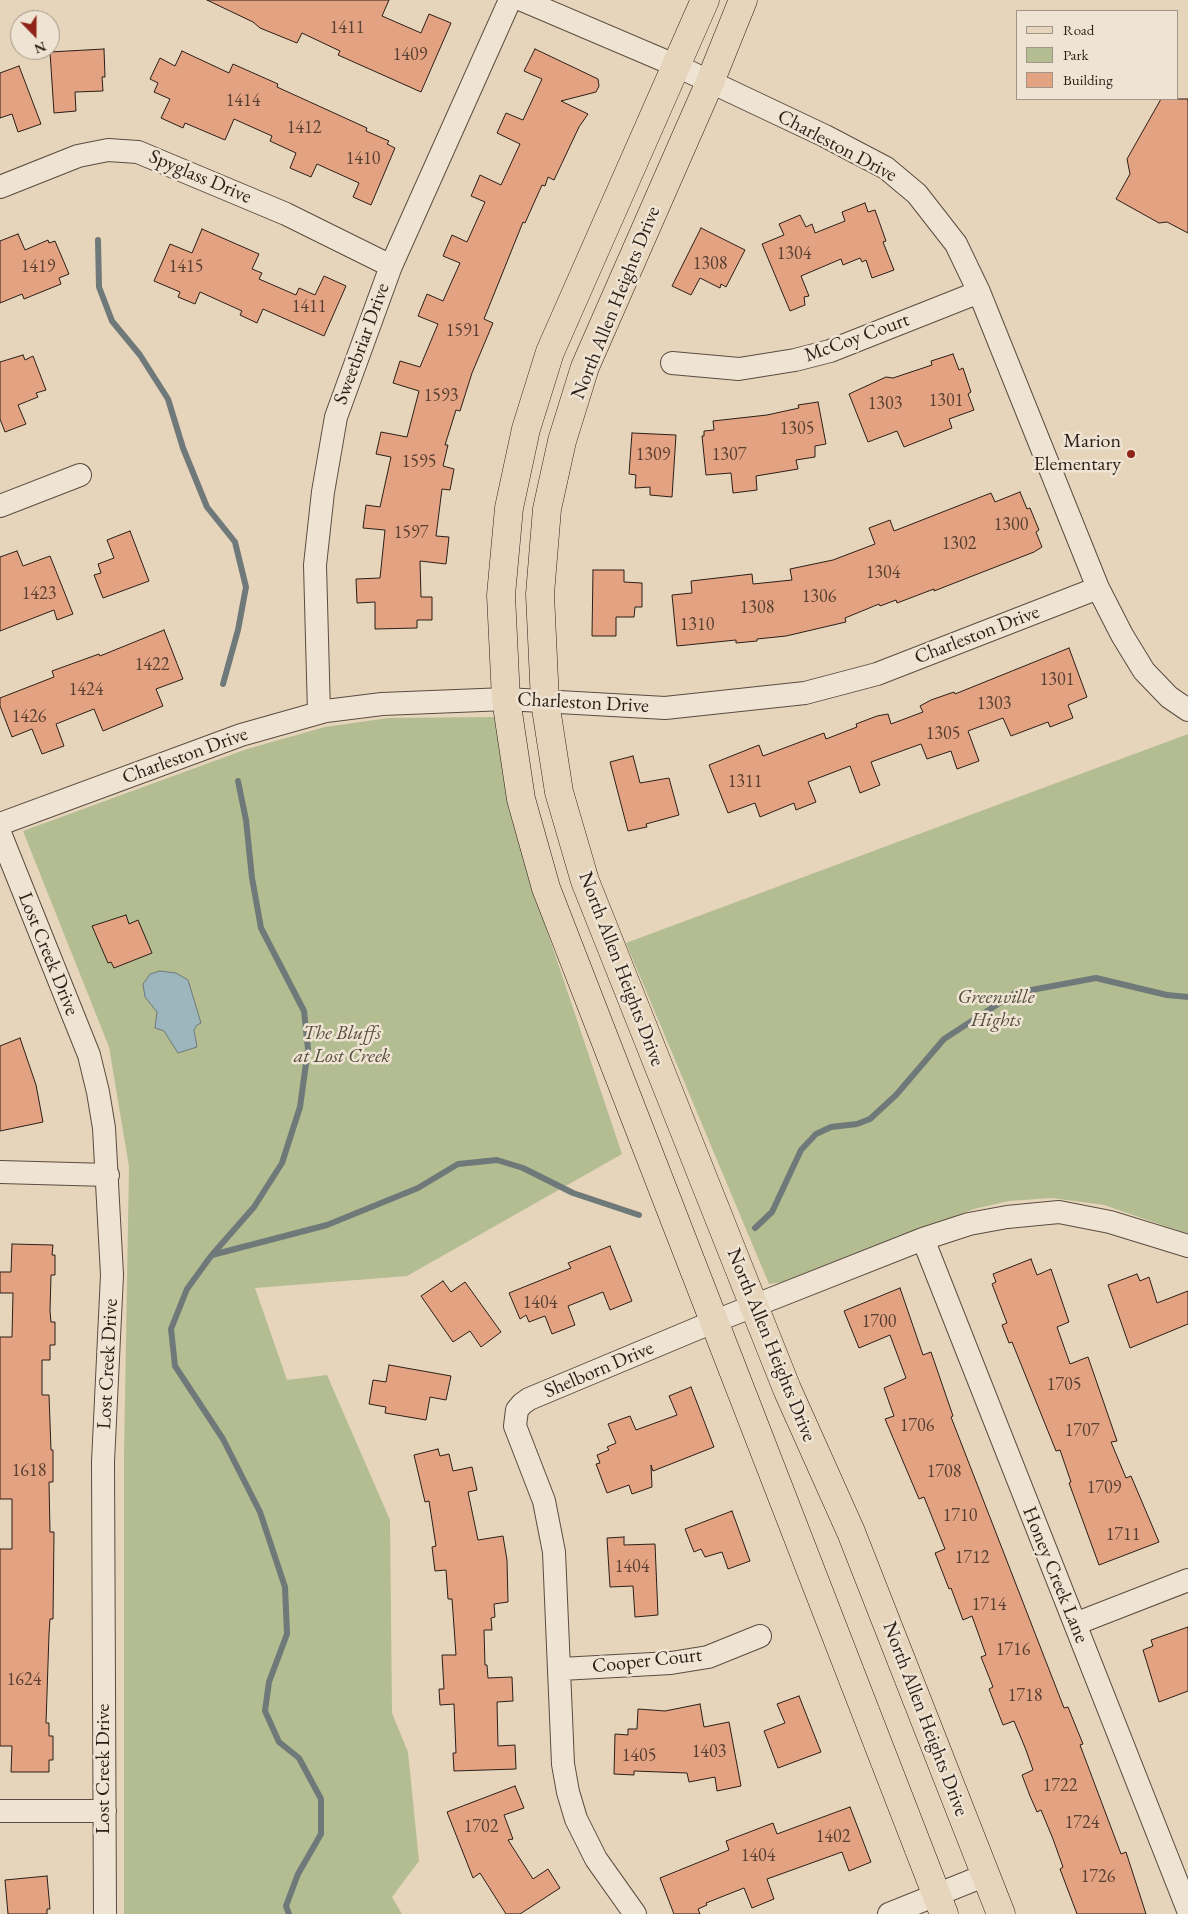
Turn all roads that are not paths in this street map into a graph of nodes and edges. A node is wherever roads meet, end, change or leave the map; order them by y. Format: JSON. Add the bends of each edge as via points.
{"nodes":[{"id":1,"x":510,"y":0,"type":"edge"},
{"id":2,"x":522,"y":0,"type":"edge"},
{"id":3,"x":705,"y":0,"type":"edge"},
{"id":4,"x":743,"y":0,"type":"edge"},
{"id":5,"x":677,"y":66,"type":"junction"},
{"id":6,"x":710,"y":82,"type":"junction"},
{"id":7,"x":0,"y":187,"type":"edge"},
{"id":8,"x":391,"y":266,"type":"junction"},
{"id":9,"x":979,"y":292,"type":"junction"},
{"id":10,"x":672,"y":363,"type":"dead end"},
{"id":11,"x":80,"y":475,"type":"dead end"},
{"id":12,"x":0,"y":506,"type":"edge"},
{"id":13,"x":1098,"y":588,"type":"junction"},
{"id":14,"x":506,"y":699,"type":"junction"},
{"id":15,"x":545,"y":702,"type":"junction"},
{"id":16,"x":1188,"y":710,"type":"edge"},
{"id":17,"x":319,"y":713,"type":"junction"},
{"id":18,"x":0,"y":824,"type":"edge"},
{"id":19,"x":0,"y":833,"type":"edge"},
{"id":20,"x":0,"y":1172,"type":"edge"},
{"id":21,"x":108,"y":1175,"type":"junction"},
{"id":22,"x":923,"y":1239,"type":"junction"},
{"id":23,"x":1188,"y":1246,"type":"edge"},
{"id":24,"x":754,"y":1306,"type":"junction"},
{"id":25,"x":713,"y":1322,"type":"junction"},
{"id":26,"x":1188,"y":1580,"type":"edge"},
{"id":27,"x":1075,"y":1624,"type":"junction"},
{"id":28,"x":760,"y":1636,"type":"dead end"},
{"id":29,"x":561,"y":1669,"type":"junction"},
{"id":30,"x":0,"y":1811,"type":"edge"},
{"id":31,"x":104,"y":1811,"type":"junction"},
{"id":32,"x":1181,"y":1871,"type":"edge"},
{"id":33,"x":986,"y":1875,"type":"junction"},
{"id":34,"x":940,"y":1904,"type":"edge"},
{"id":35,"x":1188,"y":1910,"type":"edge"},
{"id":36,"x":105,"y":1914,"type":"edge"},
{"id":37,"x":635,"y":1914,"type":"edge"},
{"id":38,"x":888,"y":1914,"type":"edge"},
{"id":39,"x":1001,"y":1914,"type":"edge"}],
"edges":[{"from":1,"to":8,"type":"street","name":"Sweetbriar Drive"},
{"from":2,"to":5,"type":"street","name":"Charleston Drive"},
{"from":3,"to":5,"type":"main road","name":"North Allen Heights Drive"},
{"from":4,"to":6,"type":"main road","name":"North Allen Heights Drive"},
{"from":5,"to":6,"type":"street","name":"Charleston Drive"},
{"from":5,"to":14,"type":"main road","name":"North Allen Heights Drive","via":[[550,352],[526,429],[509,508],[501,595]]},
{"from":6,"to":9,"type":"street","name":"Charleston Drive","via":[[860,154],[901,179],[931,209],[952,238]]},
{"from":6,"to":15,"type":"main road","name":"North Allen Heights Drive","via":[[585,367],[562,441],[547,508],[540,594]]},
{"from":7,"to":8,"type":"street","name":"Spyglass Drive","via":[[78,156],[108,150],[138,152],[286,214]]},
{"from":8,"to":17,"type":"street","name":"Sweetbriar Drive","via":[[336,417],[323,492],[315,565]]},
{"from":9,"to":10,"type":"street","name":"McCoy Court","via":[[830,351],[795,360],[739,369]]},
{"from":9,"to":13,"type":"street","name":"Charleston Drive"},
{"from":11,"to":12,"type":"street"},
{"from":13,"to":15,"type":"street","name":"Charleston Drive","via":[[877,674],[805,693],[665,708]]},
{"from":13,"to":16,"type":"street","via":[[1144,671],[1169,697]]},
{"from":14,"to":15,"type":"street","name":"Charleston Drive"},
{"from":14,"to":17,"type":"street","name":"Charleston Drive","via":[[382,704]]},
{"from":14,"to":25,"type":"main road","name":"North Allen Heights Drive","via":[[522,799],[546,888]]},
{"from":15,"to":24,"type":"main road","name":"North Allen Heights Drive","via":[[559,792],[585,881]]},
{"from":17,"to":18,"type":"street","name":"Charleston Drive","via":[[241,735]]},
{"from":19,"to":21,"type":"street","name":"Lost Creek Drive","via":[[89,1055],[98,1092]]},
{"from":20,"to":21,"type":"street"},
{"from":21,"to":31,"type":"street","name":"Lost Creek Drive","via":[[112,1275],[103,1462]]},
{"from":22,"to":23,"type":"street","name":"Shelborn Drive","via":[[978,1222],[1059,1212],[1110,1222]]},
{"from":22,"to":24,"type":"street","name":"Shelborn Drive"},
{"from":22,"to":27,"type":"street","name":"Honey Creek Lane"},
{"from":24,"to":25,"type":"street","name":"Shelborn Drive"},
{"from":24,"to":33,"type":"main road","name":"North Allen Heights Drive","via":[[851,1532]]},
{"from":25,"to":29,"type":"street","name":"Shelborn Drive","via":[[529,1399],[518,1410],[516,1426],[544,1501],[553,1544]]},
{"from":25,"to":34,"type":"main road","name":"North Allen Heights Drive"},
{"from":26,"to":27,"type":"street"},
{"from":27,"to":32,"type":"street","name":"Honey Creek Lane"},
{"from":28,"to":29,"type":"street","name":"Cooper Court","via":[[708,1657]]},
{"from":29,"to":37,"type":"street","name":"Shelborn Drive","via":[[563,1764],[576,1819],[596,1859]]},
{"from":30,"to":31,"type":"street"},
{"from":31,"to":36,"type":"street","name":"Lost Creek Drive"},
{"from":32,"to":35,"type":"street","name":"Honey Creek Lane"},
{"from":33,"to":34,"type":"street"},
{"from":33,"to":39,"type":"main road","name":"North Allen Heights Drive"},
{"from":34,"to":38,"type":"street"}]}
